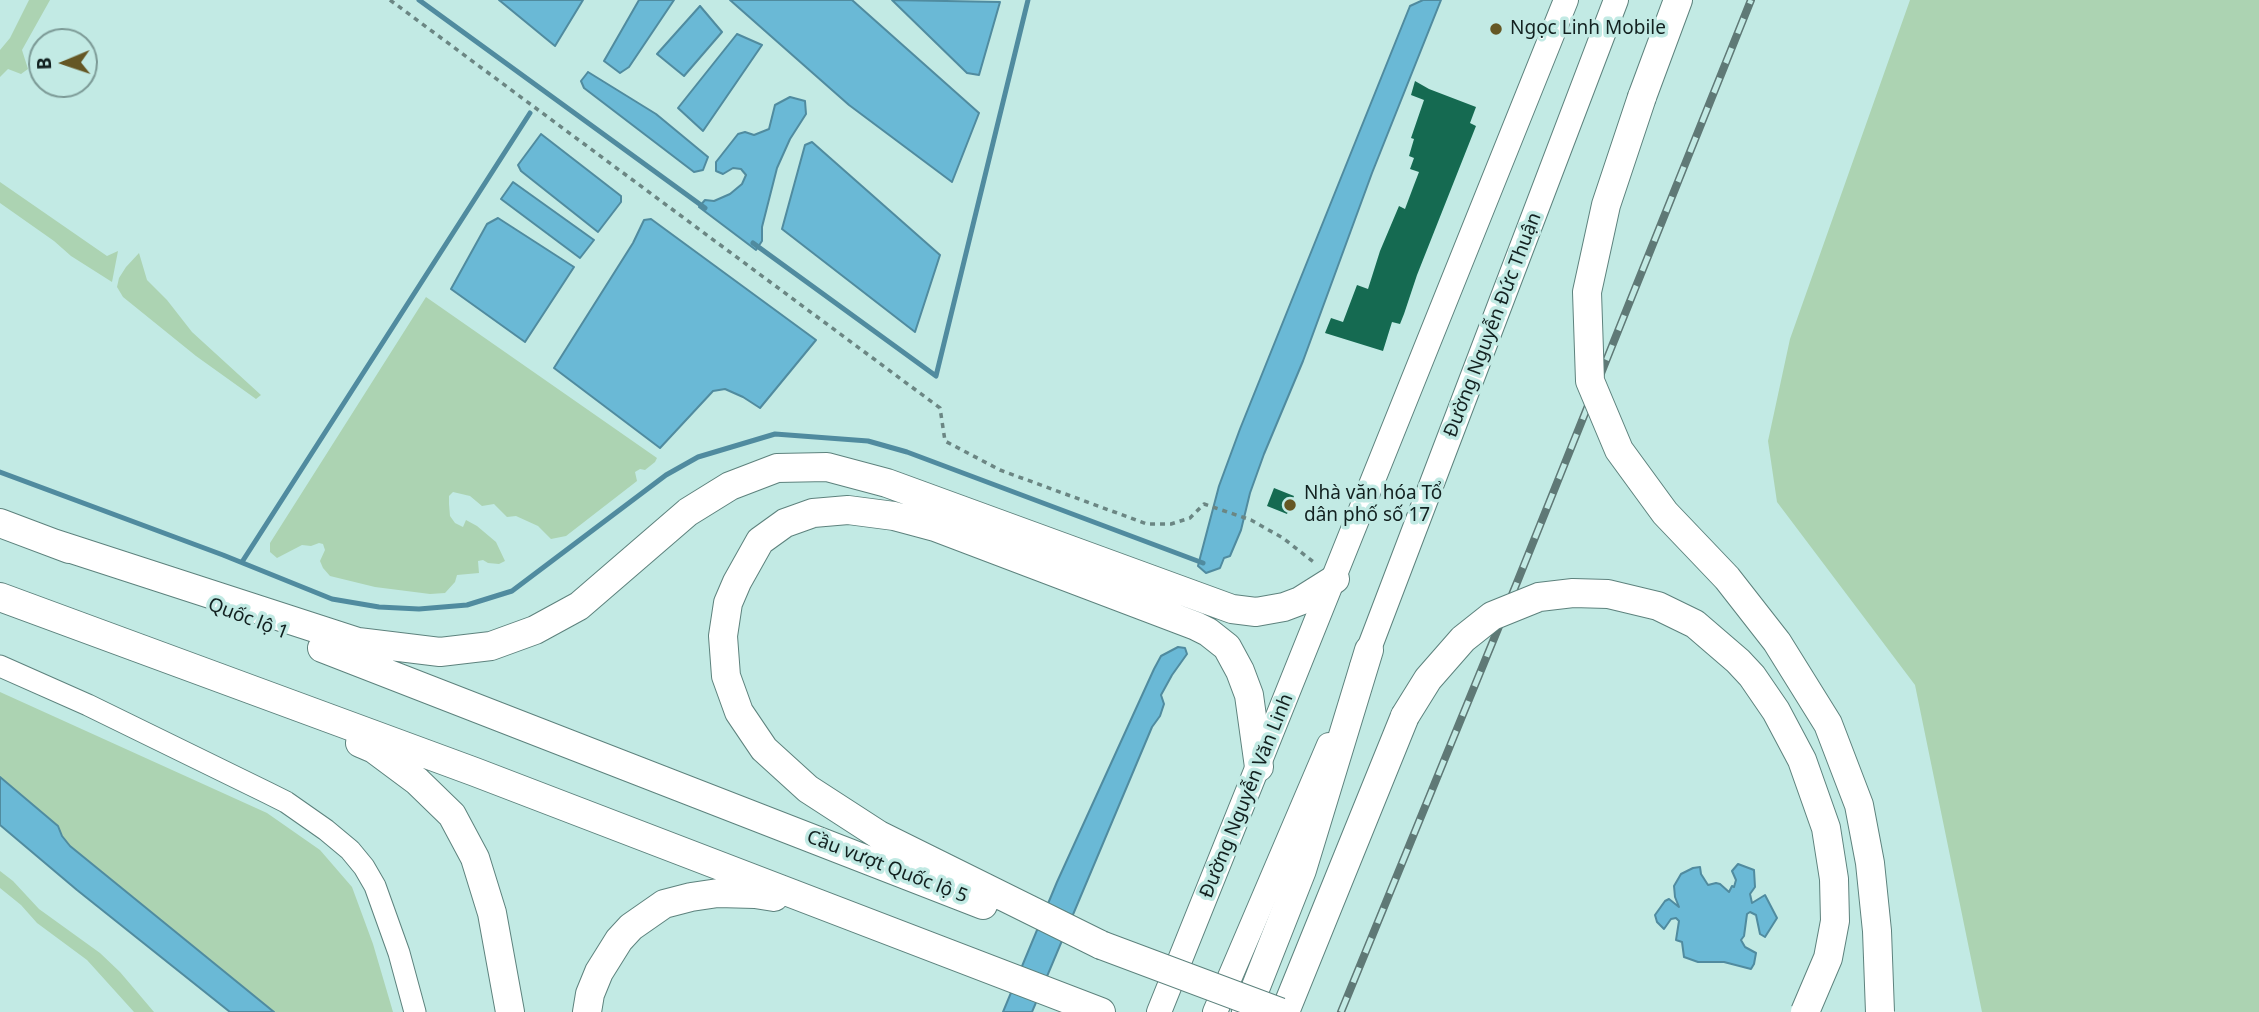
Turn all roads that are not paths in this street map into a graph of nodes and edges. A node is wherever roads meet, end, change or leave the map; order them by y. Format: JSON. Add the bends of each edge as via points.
{"nodes":[{"id":1,"x":1566,"y":0,"type":"edge"},
{"id":2,"x":1616,"y":0,"type":"edge"},
{"id":3,"x":1678,"y":0,"type":"edge"},
{"id":4,"x":0,"y":523,"type":"edge"},
{"id":5,"x":53,"y":543,"type":"junction"},
{"id":6,"x":1335,"y":579,"type":"junction"},
{"id":7,"x":0,"y":597,"type":"edge"},
{"id":8,"x":33,"y":609,"type":"junction"},
{"id":9,"x":1369,"y":650,"type":"junction"},
{"id":10,"x":0,"y":666,"type":"edge"},
{"id":11,"x":496,"y":716,"type":"joint"},
{"id":12,"x":1259,"y":767,"type":"junction"},
{"id":13,"x":1101,"y":945,"type":"junction"},
{"id":14,"x":963,"y":959,"type":"junction"},
{"id":15,"x":589,"y":1003,"type":"edge"},
{"id":16,"x":415,"y":1012,"type":"edge"},
{"id":17,"x":510,"y":1012,"type":"edge"},
{"id":18,"x":1101,"y":1012,"type":"edge"},
{"id":19,"x":1159,"y":1012,"type":"edge"},
{"id":20,"x":1215,"y":1012,"type":"edge"},
{"id":21,"x":1246,"y":1012,"type":"edge"},
{"id":22,"x":1282,"y":1012,"type":"edge"},
{"id":23,"x":1805,"y":1012,"type":"edge"},
{"id":24,"x":1880,"y":1012,"type":"edge"}],
"edges":[{"from":1,"to":6,"type":"highway"},
{"from":2,"to":9,"type":"highway","name":"Đường Nguyễn Đức Thuận"},
{"from":3,"to":24,"type":"highway","bridge":true,"via":[[1606,205],[1587,292],[1590,381],[1619,450],[1665,513],[1727,578],[1777,642],[1828,724],[1859,805],[1870,863]]},
{"from":4,"to":5,"type":"highway","name":"Quốc lộ 1"},
{"from":5,"to":6,"type":"highway","via":[[358,642],[440,652],[491,646],[535,630],[579,606],[688,512],[730,486],[777,468],[827,467],[887,483],[1232,609],[1256,612],[1284,607]]},
{"from":5,"to":11,"type":"highway","name":"Quốc lộ 1"},
{"from":6,"to":12,"type":"highway","name":"Đường Nguyễn Văn Linh"},
{"from":7,"to":8,"type":"highway"},
{"from":8,"to":14,"type":"highway"},
{"from":8,"to":17,"type":"highway","via":[[374,749],[417,781],[452,815],[475,858],[492,913]]},
{"from":9,"to":20,"type":"highway"},
{"from":9,"to":21,"type":"highway","via":[[1302,870]]},
{"from":10,"to":16,"type":"main road","via":[[286,802],[334,836],[357,858],[375,886]]},
{"from":11,"to":13,"type":"highway","name":"Cầu vượt Quốc lộ 5","via":[[983,905]]},
{"from":12,"to":13,"type":"highway","via":[[1249,695],[1233,654],[1196,626],[935,527],[894,516],[848,510],[813,513],[785,523],[760,541],[728,603],[723,636],[726,676],[739,712],[764,749],[808,789],[879,835]]},
{"from":12,"to":19,"type":"highway","name":"Đường Nguyễn Văn Linh"},
{"from":13,"to":22,"type":"highway","name":"Cầu vượt Quốc lộ 5","bridge":true},
{"from":14,"to":15,"type":"highway","via":[[792,901],[718,893],[664,904],[631,927],[599,972]]},
{"from":14,"to":18,"type":"highway"},
{"from":22,"to":23,"type":"highway","bridge":true,"via":[[1405,716],[1428,679],[1463,639],[1492,615],[1539,597],[1573,593],[1608,594],[1658,606],[1695,624],[1752,676],[1776,711],[1802,760],[1826,828],[1834,879],[1835,921],[1828,958]]}]}
